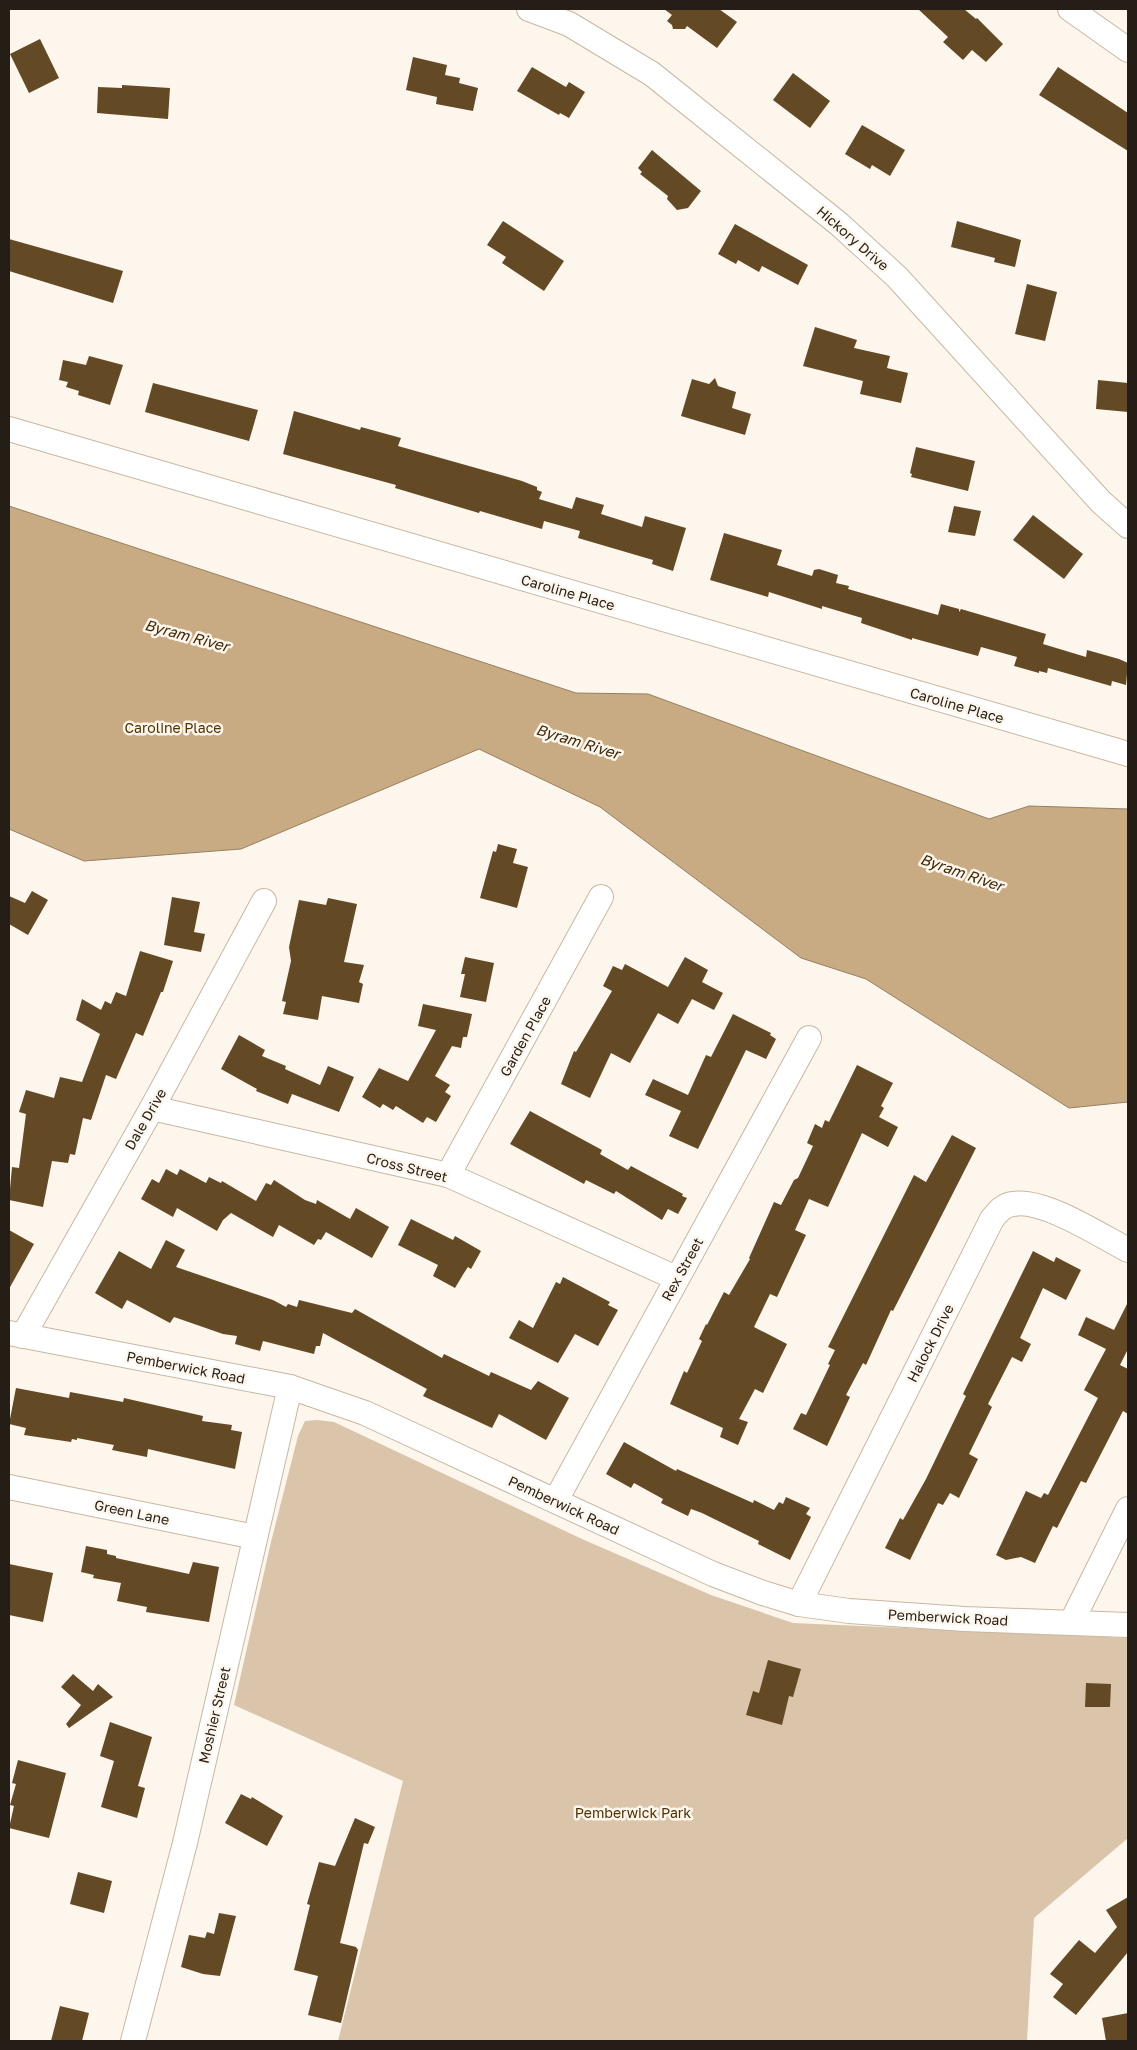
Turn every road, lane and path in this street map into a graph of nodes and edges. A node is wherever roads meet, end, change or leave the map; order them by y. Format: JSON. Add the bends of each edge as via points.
{"nodes":[{"id":1,"x":529,"y":9,"type":"edge"},
{"id":2,"x":1070,"y":9,"type":"edge"},
{"id":3,"x":1128,"y":50,"type":"edge"},
{"id":4,"x":9,"y":429,"type":"edge"},
{"id":5,"x":1128,"y":526,"type":"edge"},
{"id":6,"x":1128,"y":754,"type":"edge"},
{"id":7,"x":601,"y":897,"type":"dead end"},
{"id":8,"x":264,"y":901,"type":"dead end"},
{"id":9,"x":809,"y":1038,"type":"dead end"},
{"id":10,"x":152,"y":1108,"type":"junction"},
{"id":11,"x":448,"y":1176,"type":"junction"},
{"id":12,"x":1128,"y":1250,"type":"edge"},
{"id":13,"x":676,"y":1278,"type":"junction"},
{"id":14,"x":16,"y":1334,"type":"edge"},
{"id":15,"x":290,"y":1387,"type":"junction"},
{"id":16,"x":9,"y":1487,"type":"edge"},
{"id":17,"x":556,"y":1500,"type":"junction"},
{"id":18,"x":1128,"y":1509,"type":"edge"},
{"id":19,"x":255,"y":1537,"type":"junction"},
{"id":20,"x":799,"y":1604,"type":"junction"},
{"id":21,"x":1071,"y":1623,"type":"junction"},
{"id":22,"x":1128,"y":1625,"type":"edge"},
{"id":23,"x":134,"y":2041,"type":"edge"}],
"edges":[{"from":1,"to":5,"type":"street","name":"Hickory Drive","via":[[577,28],[652,74],[845,230],[897,277],[1101,502]]},
{"from":2,"to":3,"type":"street"},
{"from":4,"to":6,"type":"street","name":"Caroline Place"},
{"from":7,"to":11,"type":"street","name":"Garden Place"},
{"from":8,"to":10,"type":"street","name":"Dale Drive"},
{"from":9,"to":13,"type":"street","name":"Rex Street"},
{"from":10,"to":11,"type":"street","name":"Cross Street"},
{"from":10,"to":14,"type":"street","name":"Dale Drive"},
{"from":11,"to":13,"type":"street","name":"Cross Street"},
{"from":12,"to":20,"type":"street","name":"Halock Drive","via":[[1050,1209],[1030,1203],[1000,1208]]},
{"from":13,"to":17,"type":"street","name":"Rex Street"},
{"from":14,"to":15,"type":"street","name":"Pemberwick Road"},
{"from":15,"to":17,"type":"street","name":"Pemberwick Road","via":[[365,1413]]},
{"from":15,"to":19,"type":"street","name":"Moshier Street"},
{"from":16,"to":19,"type":"street","name":"Green Lane"},
{"from":17,"to":20,"type":"street","name":"Pemberwick Road","via":[[713,1574]]},
{"from":18,"to":21,"type":"street"},
{"from":19,"to":23,"type":"street","name":"Moshier Street","via":[[185,1842]]},
{"from":20,"to":21,"type":"street","name":"Pemberwick Road","via":[[849,1611]]},
{"from":21,"to":22,"type":"street","name":"Pemberwick Road"}]}
